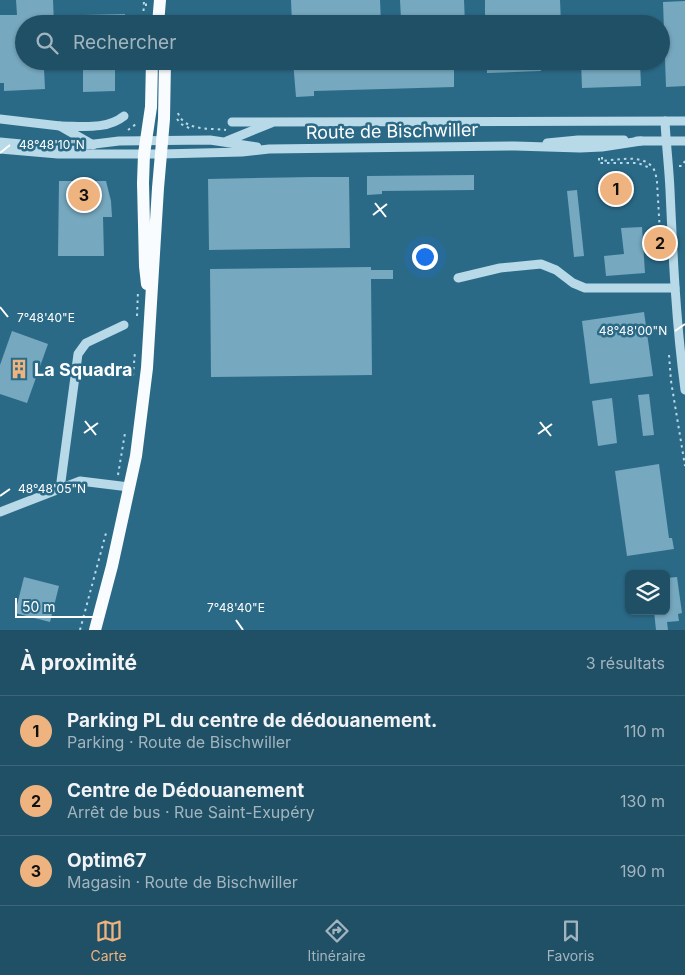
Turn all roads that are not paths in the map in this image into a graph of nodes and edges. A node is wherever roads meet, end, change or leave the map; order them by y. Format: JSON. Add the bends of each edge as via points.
{"nodes":[{"id":1,"x":161,"y":0,"type":"edge"},
{"id":2,"x":159,"y":15,"type":"edge"},
{"id":3,"x":162,"y":15,"type":"edge"},
{"id":4,"x":152,"y":70,"type":"edge"},
{"id":5,"x":165,"y":70,"type":"edge"},
{"id":6,"x":124,"y":116,"type":"dead end"},
{"id":7,"x":0,"y":119,"type":"edge"},
{"id":8,"x":665,"y":121,"type":"junction"},
{"id":9,"x":685,"y":121,"type":"edge"},
{"id":10,"x":232,"y":122,"type":"dead end"},
{"id":11,"x":273,"y":122,"type":"junction"},
{"id":12,"x":60,"y":126,"type":"junction"},
{"id":13,"x":146,"y":141,"type":"junction"},
{"id":14,"x":162,"y":141,"type":"junction"},
{"id":15,"x":666,"y":141,"type":"junction"},
{"id":16,"x":685,"y":141,"type":"edge"},
{"id":17,"x":0,"y":142,"type":"edge"},
{"id":18,"x":224,"y":142,"type":"junction"},
{"id":19,"x":93,"y":145,"type":"junction"},
{"id":20,"x":0,"y":149,"type":"edge"},
{"id":21,"x":269,"y":149,"type":"junction"},
{"id":22,"x":144,"y":154,"type":"junction"},
{"id":23,"x":161,"y":154,"type":"junction"},
{"id":24,"x":458,"y":278,"type":"dead end"},
{"id":25,"x":674,"y":288,"type":"junction"},
{"id":26,"x":151,"y":321,"type":"junction"},
{"id":27,"x":124,"y":326,"type":"dead end"},
{"id":28,"x":685,"y":390,"type":"edge"},
{"id":29,"x":129,"y":487,"type":"junction"},
{"id":30,"x":60,"y":489,"type":"junction"},
{"id":31,"x":0,"y":512,"type":"edge"},
{"id":32,"x":95,"y":630,"type":"edge"}],
"edges":[{"from":1,"to":2,"type":"main road"},
{"from":1,"to":3,"type":"main road"},
{"from":4,"to":13,"type":"main road"},
{"from":5,"to":14,"type":"main road"},
{"from":6,"to":12,"type":"street","via":[[107,126]]},
{"from":7,"to":12,"type":"street"},
{"from":8,"to":9,"type":"street"},
{"from":8,"to":11,"type":"street"},
{"from":8,"to":15,"type":"street"},
{"from":10,"to":11,"type":"street"},
{"from":11,"to":18,"type":"street"},
{"from":12,"to":19,"type":"street"},
{"from":13,"to":14,"type":"street","name":"Route de Bischwiller"},
{"from":13,"to":19,"type":"street","name":"Route de Bischwiller"},
{"from":13,"to":22,"type":"main road"},
{"from":14,"to":18,"type":"street","name":"Route de Bischwiller"},
{"from":14,"to":23,"type":"main road"},
{"from":15,"to":16,"type":"street","name":"Route de Bischwiller"},
{"from":15,"to":21,"type":"street","name":"Route de Bischwiller","via":[[641,141],[599,148]]},
{"from":15,"to":25,"type":"street"},
{"from":17,"to":19,"type":"street","name":"Route de Bischwiller","via":[[54,148]]},
{"from":18,"to":21,"type":"street","name":"Route de Bischwiller"},
{"from":20,"to":22,"type":"street","name":"Route de Bischwiller","via":[[58,154]]},
{"from":21,"to":23,"type":"street","name":"Route de Bischwiller"},
{"from":22,"to":23,"type":"street","name":"Route de Bischwiller"},
{"from":22,"to":26,"type":"main road","via":[[145,266]]},
{"from":23,"to":26,"type":"main road"},
{"from":24,"to":25,"type":"street","via":[[500,268],[541,264],[585,288]]},
{"from":25,"to":28,"type":"street"},
{"from":26,"to":29,"type":"main road","via":[[138,439]]},
{"from":27,"to":30,"type":"street","via":[[86,343],[78,354]]},
{"from":29,"to":30,"type":"street","via":[[80,481]]},
{"from":29,"to":32,"type":"main road"},
{"from":30,"to":31,"type":"street"}]}
